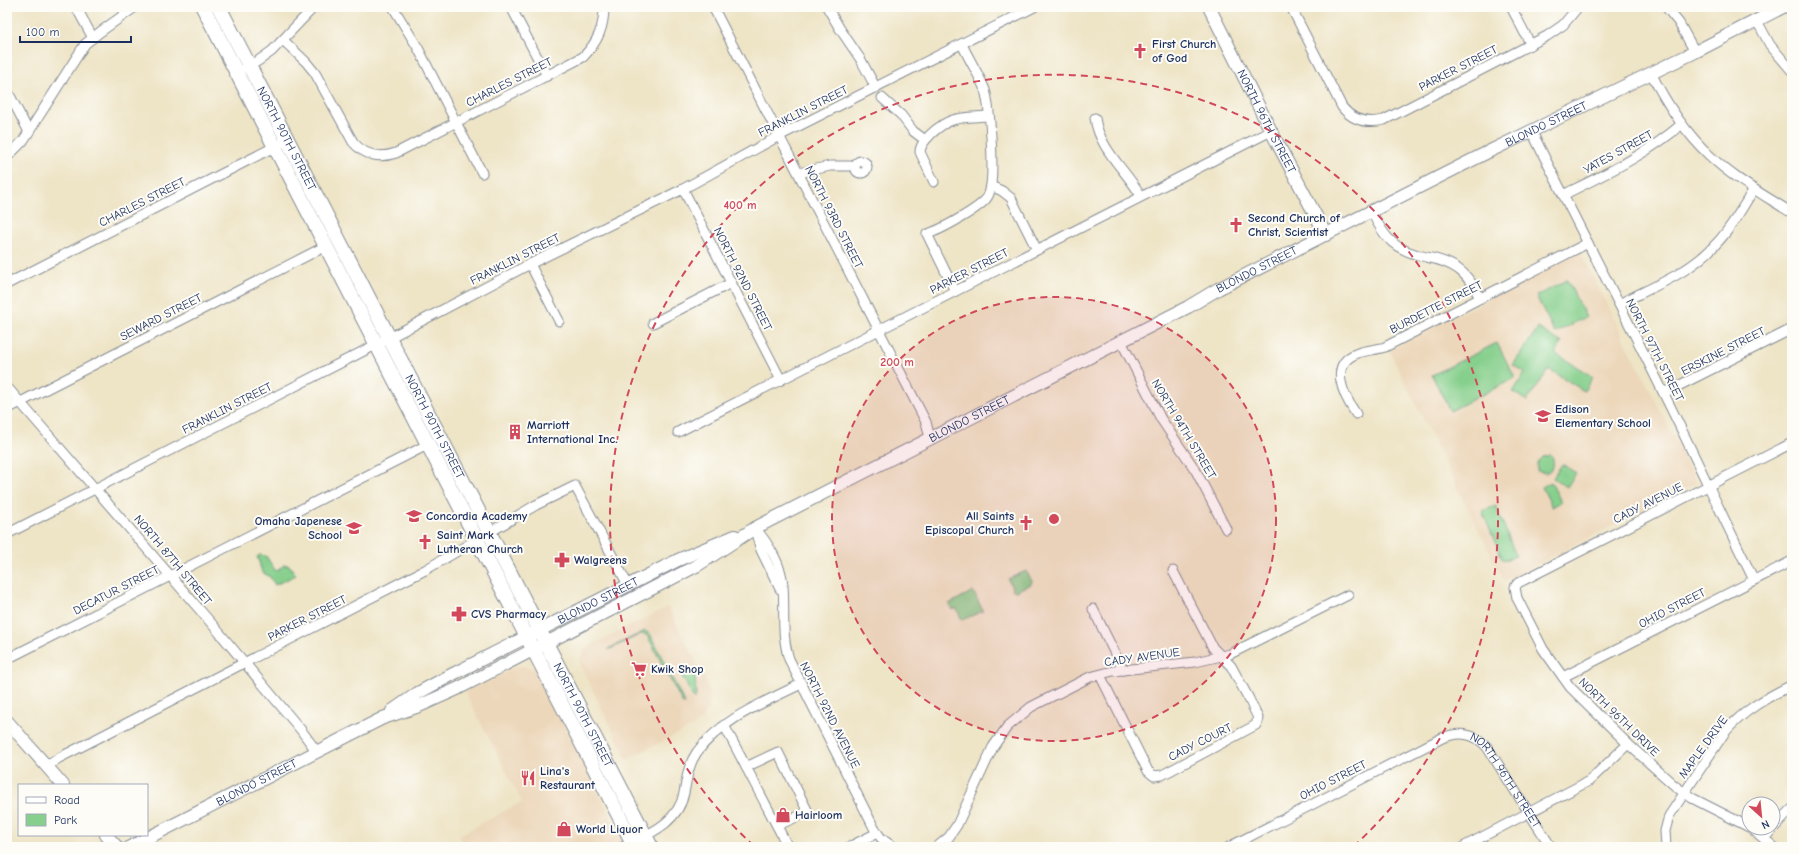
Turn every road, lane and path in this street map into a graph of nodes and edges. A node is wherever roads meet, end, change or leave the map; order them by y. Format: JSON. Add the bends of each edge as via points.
{"nodes":[{"id":1,"x":76,"y":7,"type":"edge"},
{"id":2,"x":135,"y":7,"type":"edge"},
{"id":3,"x":203,"y":7,"type":"edge"},
{"id":4,"x":219,"y":7,"type":"edge"},
{"id":5,"x":314,"y":7,"type":"edge"},
{"id":6,"x":393,"y":7,"type":"edge"},
{"id":7,"x":511,"y":7,"type":"edge"},
{"id":8,"x":604,"y":7,"type":"edge"},
{"id":9,"x":713,"y":7,"type":"edge"},
{"id":10,"x":827,"y":7,"type":"edge"},
{"id":11,"x":1034,"y":7,"type":"edge"},
{"id":12,"x":1209,"y":7,"type":"edge"},
{"id":13,"x":1291,"y":7,"type":"edge"},
{"id":14,"x":1511,"y":7,"type":"edge"},
{"id":15,"x":1578,"y":7,"type":"edge"},
{"id":16,"x":1666,"y":7,"type":"edge"},
{"id":17,"x":1783,"y":7,"type":"edge"},
{"id":18,"x":1757,"y":21,"type":"junction"},
{"id":19,"x":93,"y":38,"type":"junction"},
{"id":20,"x":283,"y":40,"type":"junction"},
{"id":21,"x":962,"y":44,"type":"junction"},
{"id":22,"x":1531,"y":45,"type":"junction"},
{"id":23,"x":1695,"y":52,"type":"junction"},
{"id":24,"x":243,"y":69,"type":"junction"},
{"id":25,"x":1792,"y":71,"type":"edge"},
{"id":26,"x":1651,"y":73,"type":"junction"},
{"id":27,"x":547,"y":76,"type":"junction"},
{"id":28,"x":876,"y":88,"type":"junction"},
{"id":29,"x":7,"y":90,"type":"edge"},
{"id":30,"x":882,"y":98,"type":"dead end"},
{"id":31,"x":989,"y":116,"type":"junction"},
{"id":32,"x":1094,"y":118,"type":"dead end"},
{"id":33,"x":456,"y":122,"type":"junction"},
{"id":34,"x":1682,"y":124,"type":"junction"},
{"id":35,"x":1271,"y":131,"type":"junction"},
{"id":36,"x":29,"y":132,"type":"junction"},
{"id":37,"x":1532,"y":132,"type":"junction"},
{"id":38,"x":779,"y":136,"type":"junction"},
{"id":39,"x":288,"y":140,"type":"junction"},
{"id":40,"x":925,"y":140,"type":"junction"},
{"id":41,"x":275,"y":147,"type":"junction"},
{"id":42,"x":7,"y":157,"type":"edge"},
{"id":43,"x":855,"y":166,"type":"dead end"},
{"id":44,"x":482,"y":173,"type":"dead end"},
{"id":45,"x":799,"y":173,"type":"junction"},
{"id":46,"x":934,"y":182,"type":"dead end"},
{"id":47,"x":991,"y":186,"type":"junction"},
{"id":48,"x":683,"y":189,"type":"junction"},
{"id":49,"x":1754,"y":190,"type":"junction"},
{"id":50,"x":1564,"y":195,"type":"junction"},
{"id":51,"x":1141,"y":196,"type":"junction"},
{"id":52,"x":1372,"y":212,"type":"junction"},
{"id":53,"x":1792,"y":213,"type":"edge"},
{"id":54,"x":1326,"y":234,"type":"junction"},
{"id":55,"x":1588,"y":243,"type":"junction"},
{"id":56,"x":326,"y":246,"type":"junction"},
{"id":57,"x":1037,"y":250,"type":"junction"},
{"id":58,"x":530,"y":264,"type":"junction"},
{"id":59,"x":731,"y":283,"type":"junction"},
{"id":60,"x":7,"y":284,"type":"edge"},
{"id":61,"x":955,"y":291,"type":"junction"},
{"id":62,"x":1480,"y":298,"type":"junction"},
{"id":63,"x":1619,"y":304,"type":"junction"},
{"id":64,"x":559,"y":321,"type":"dead end"},
{"id":65,"x":653,"y":323,"type":"dead end"},
{"id":66,"x":1792,"y":329,"type":"edge"},
{"id":67,"x":879,"y":330,"type":"junction"},
{"id":68,"x":383,"y":341,"type":"junction"},
{"id":69,"x":1121,"y":341,"type":"junction"},
{"id":70,"x":781,"y":380,"type":"junction"},
{"id":71,"x":7,"y":387,"type":"edge"},
{"id":72,"x":1664,"y":393,"type":"junction"},
{"id":73,"x":20,"y":402,"type":"junction"},
{"id":74,"x":7,"y":409,"type":"edge"},
{"id":75,"x":1356,"y":414,"type":"dead end"},
{"id":76,"x":678,"y":432,"type":"dead end"},
{"id":77,"x":930,"y":438,"type":"junction"},
{"id":78,"x":1792,"y":443,"type":"edge"},
{"id":79,"x":429,"y":444,"type":"junction"},
{"id":80,"x":1708,"y":486,"type":"junction"},
{"id":81,"x":94,"y":489,"type":"junction"},
{"id":82,"x":755,"y":528,"type":"junction"},
{"id":83,"x":1226,"y":529,"type":"dead end"},
{"id":84,"x":7,"y":534,"type":"edge"},
{"id":85,"x":484,"y":536,"type":"junction"},
{"id":86,"x":1792,"y":561,"type":"edge"},
{"id":87,"x":1173,"y":571,"type":"dead end"},
{"id":88,"x":169,"y":576,"type":"junction"},
{"id":89,"x":1754,"y":580,"type":"junction"},
{"id":90,"x":628,"y":585,"type":"junction"},
{"id":91,"x":1516,"y":585,"type":"joint"},
{"id":92,"x":1348,"y":595,"type":"dead end"},
{"id":93,"x":1093,"y":609,"type":"dead end"},
{"id":94,"x":537,"y":639,"type":"junction"},
{"id":95,"x":1221,"y":656,"type":"junction"},
{"id":96,"x":7,"y":659,"type":"edge"},
{"id":97,"x":244,"y":663,"type":"junction"},
{"id":98,"x":1123,"y":670,"type":"junction"},
{"id":99,"x":1100,"y":675,"type":"junction"},
{"id":100,"x":1563,"y":678,"type":"junction"},
{"id":101,"x":801,"y":684,"type":"junction"},
{"id":102,"x":1792,"y":685,"type":"edge"},
{"id":103,"x":7,"y":721,"type":"edge"},
{"id":104,"x":724,"y":725,"type":"junction"},
{"id":105,"x":1449,"y":735,"type":"joint"},
{"id":106,"x":1628,"y":744,"type":"junction"},
{"id":107,"x":317,"y":752,"type":"junction"},
{"id":108,"x":47,"y":766,"type":"junction"},
{"id":109,"x":746,"y":767,"type":"junction"},
{"id":110,"x":62,"y":784,"type":"edge"},
{"id":111,"x":1684,"y":792,"type":"junction"},
{"id":112,"x":1792,"y":809,"type":"edge"},
{"id":113,"x":1530,"y":813,"type":"junction"},
{"id":114,"x":1741,"y":822,"type":"edge"},
{"id":115,"x":778,"y":825,"type":"junction"},
{"id":116,"x":879,"y":835,"type":"junction"},
{"id":117,"x":107,"y":836,"type":"edge"},
{"id":118,"x":1761,"y":836,"type":"edge"},
{"id":119,"x":1764,"y":838,"type":"junction"},
{"id":120,"x":648,"y":841,"type":"edge"},
{"id":121,"x":630,"y":845,"type":"edge"},
{"id":122,"x":117,"y":847,"type":"edge"},
{"id":123,"x":130,"y":847,"type":"edge"},
{"id":124,"x":788,"y":847,"type":"edge"},
{"id":125,"x":849,"y":847,"type":"edge"},
{"id":126,"x":893,"y":847,"type":"edge"},
{"id":127,"x":937,"y":847,"type":"edge"},
{"id":128,"x":1229,"y":847,"type":"edge"},
{"id":129,"x":1463,"y":847,"type":"edge"},
{"id":130,"x":1551,"y":847,"type":"edge"},
{"id":131,"x":1666,"y":847,"type":"edge"},
{"id":132,"x":1774,"y":847,"type":"edge"}],
"edges":[{"from":1,"to":19,"type":"street"},
{"from":2,"to":19,"type":"street"},
{"from":3,"to":24,"type":"main road","name":"NORTH 90TH STREET"},
{"from":4,"to":24,"type":"main road","name":"NORTH 90TH STREET"},
{"from":5,"to":20,"type":"street"},
{"from":6,"to":33,"type":"street","via":[[403,20]]},
{"from":7,"to":27,"type":"street"},
{"from":8,"to":27,"type":"street","name":"CHARLES STREET","via":[[602,26],[593,46],[584,57]]},
{"from":9,"to":38,"type":"street","name":"NORTH 93RD STREET"},
{"from":10,"to":28,"type":"street"},
{"from":11,"to":21,"type":"street","name":"FRANKLIN STREET"},
{"from":12,"to":35,"type":"main road","name":"NORTH 96TH STREET"},
{"from":13,"to":22,"type":"street","name":"PARKER STREET","via":[[1342,107],[1361,121],[1384,120]]},
{"from":14,"to":22,"type":"street"},
{"from":15,"to":22,"type":"street","name":"PARKER STREET","via":[[1559,28]]},
{"from":16,"to":23,"type":"street","via":[[1680,23]]},
{"from":17,"to":18,"type":"main road","name":"BLONDO STREET"},
{"from":18,"to":23,"type":"main road","name":"BLONDO STREET"},
{"from":18,"to":25,"type":"street","via":[[1770,45]]},
{"from":19,"to":36,"type":"street","via":[[79,53]]},
{"from":20,"to":24,"type":"street","via":[[265,57]]},
{"from":20,"to":33,"type":"street","name":"CHARLES STREET","via":[[315,73],[353,142],[370,154],[379,156],[396,153]]},
{"from":21,"to":28,"type":"street","name":"FRANKLIN STREET"},
{"from":21,"to":31,"type":"street","via":[[985,90]]},
{"from":23,"to":26,"type":"main road","name":"BLONDO STREET"},
{"from":24,"to":39,"type":"main road","name":"NORTH 90TH STREET"},
{"from":24,"to":41,"type":"main road","name":"NORTH 90TH STREET"},
{"from":26,"to":34,"type":"street","via":[[1665,100]]},
{"from":26,"to":37,"type":"main road","name":"BLONDO STREET"},
{"from":27,"to":33,"type":"street","name":"CHARLES STREET"},
{"from":28,"to":38,"type":"street","name":"FRANKLIN STREET"},
{"from":29,"to":36,"type":"street"},
{"from":30,"to":40,"type":"street"},
{"from":31,"to":40,"type":"street","via":[[949,121],[938,127]]},
{"from":31,"to":47,"type":"street"},
{"from":32,"to":51,"type":"street","via":[[1102,142]]},
{"from":33,"to":44,"type":"street"},
{"from":34,"to":49,"type":"street","via":[[1709,155]]},
{"from":34,"to":50,"type":"street","name":"YATES STREET","via":[[1642,154]]},
{"from":35,"to":51,"type":"street","name":"PARKER STREET"},
{"from":35,"to":54,"type":"main road","name":"NORTH 96TH STREET"},
{"from":36,"to":42,"type":"street"},
{"from":37,"to":50,"type":"street","name":"NORTH 97TH STREET"},
{"from":37,"to":52,"type":"main road","name":"BLONDO STREET"},
{"from":38,"to":45,"type":"street","name":"NORTH 93RD STREET"},
{"from":38,"to":48,"type":"street","name":"FRANKLIN STREET"},
{"from":39,"to":41,"type":"street","name":"CHARLES STREET"},
{"from":39,"to":68,"type":"main road","name":"NORTH 90TH STREET"},
{"from":40,"to":46,"type":"street","via":[[920,152]]},
{"from":41,"to":56,"type":"main road","name":"NORTH 90TH STREET"},
{"from":41,"to":60,"type":"street","name":"CHARLES STREET"},
{"from":43,"to":45,"type":"street","via":[[830,166]]},
{"from":45,"to":67,"type":"street","name":"NORTH 93RD STREET"},
{"from":47,"to":57,"type":"street","via":[[1011,198]]},
{"from":47,"to":61,"type":"street","via":[[989,195],[982,205],[927,234]]},
{"from":48,"to":58,"type":"street","name":"FRANKLIN STREET"},
{"from":48,"to":59,"type":"street","name":"NORTH 92ND STREET"},
{"from":49,"to":53,"type":"street"},
{"from":49,"to":63,"type":"street","via":[[1725,233],[1703,257],[1684,270]]},
{"from":50,"to":55,"type":"street","name":"NORTH 97TH STREET"},
{"from":51,"to":57,"type":"street","name":"PARKER STREET"},
{"from":52,"to":54,"type":"main road","name":"BLONDO STREET"},
{"from":52,"to":62,"type":"street","via":[[1384,235],[1393,244],[1408,252],[1439,259],[1457,268],[1468,279]]},
{"from":54,"to":69,"type":"main road","name":"BLONDO STREET"},
{"from":55,"to":62,"type":"street","name":"BURDETTE STREET"},
{"from":55,"to":63,"type":"street","name":"NORTH 97TH STREET"},
{"from":56,"to":68,"type":"main road","name":"NORTH 90TH STREET"},
{"from":56,"to":73,"type":"street","name":"SEWARD STREET"},
{"from":57,"to":61,"type":"street","name":"PARKER STREET"},
{"from":58,"to":64,"type":"street"},
{"from":58,"to":68,"type":"street","name":"FRANKLIN STREET"},
{"from":59,"to":65,"type":"street"},
{"from":59,"to":70,"type":"street","name":"NORTH 92ND STREET"},
{"from":61,"to":67,"type":"street","name":"PARKER STREET"},
{"from":62,"to":75,"type":"street","name":"BURDETTE STREET","via":[[1385,347],[1358,352],[1348,359],[1341,369],[1340,380]]},
{"from":63,"to":72,"type":"street","name":"NORTH 97TH STREET"},
{"from":66,"to":72,"type":"street","name":"ERSKINE STREET"},
{"from":67,"to":70,"type":"street","name":"PARKER STREET"},
{"from":67,"to":77,"type":"street","name":"NORTH 93RD STREET","via":[[926,422]]},
{"from":68,"to":79,"type":"main road","name":"NORTH 90TH STREET"},
{"from":68,"to":81,"type":"street","name":"FRANKLIN STREET"},
{"from":68,"to":85,"type":"main road","name":"NORTH 90TH STREET"},
{"from":69,"to":77,"type":"main road","name":"BLONDO STREET"},
{"from":69,"to":83,"type":"street","name":"NORTH 94TH STREET","via":[[1161,419],[1196,471]]},
{"from":70,"to":76,"type":"street","name":"PARKER STREET"},
{"from":71,"to":73,"type":"street","name":"NORTH 87TH STREET"},
{"from":72,"to":80,"type":"street","name":"NORTH 97TH STREET"},
{"from":73,"to":74,"type":"street","name":"SEWARD STREET"},
{"from":73,"to":81,"type":"street","name":"NORTH 87TH STREET"},
{"from":77,"to":82,"type":"main road","name":"BLONDO STREET"},
{"from":78,"to":80,"type":"street","name":"CADY AVENUE"},
{"from":79,"to":85,"type":"main road","name":"NORTH 90TH STREET"},
{"from":79,"to":88,"type":"street","name":"DECATUR STREET"},
{"from":80,"to":89,"type":"street","name":"NORTH 97TH STREET"},
{"from":80,"to":91,"type":"street","name":"CADY AVENUE"},
{"from":81,"to":84,"type":"street","name":"FRANKLIN STREET"},
{"from":81,"to":88,"type":"street","name":"NORTH 87TH STREET"},
{"from":82,"to":90,"type":"main road","name":"BLONDO STREET","via":[[678,560]]},
{"from":82,"to":94,"type":"main road","name":"BLONDO STREET","via":[[698,565]]},
{"from":82,"to":101,"type":"street","name":"NORTH 92ND AVENUE","via":[[761,550],[783,596],[786,651]]},
{"from":85,"to":90,"type":"street","name":"PARKER STREET","via":[[536,504],[575,486]]},
{"from":85,"to":94,"type":"main road","name":"NORTH 90TH STREET"},
{"from":85,"to":97,"type":"street","name":"PARKER STREET","via":[[425,570]]},
{"from":86,"to":89,"type":"street","name":"OHIO STREET"},
{"from":87,"to":95,"type":"street","via":[[1213,648]]},
{"from":88,"to":96,"type":"street","name":"DECATUR STREET"},
{"from":88,"to":97,"type":"street","name":"NORTH 87TH STREET"},
{"from":89,"to":100,"type":"street","name":"OHIO STREET"},
{"from":90,"to":94,"type":"main road","name":"BLONDO STREET"},
{"from":91,"to":100,"type":"street","name":"NORTH 96TH DRIVE","via":[[1517,598],[1543,649]]},
{"from":92,"to":95,"type":"street","name":"CADY AVENUE","via":[[1251,645]]},
{"from":93,"to":98,"type":"street"},
{"from":94,"to":107,"type":"main road","name":"BLONDO STREET","via":[[429,687],[383,718]]},
{"from":94,"to":120,"type":"main road","name":"NORTH 90TH STREET"},
{"from":94,"to":121,"type":"main road","name":"NORTH 90TH STREET"},
{"from":95,"to":98,"type":"street","name":"CADY AVENUE","via":[[1195,662]]},
{"from":95,"to":99,"type":"street","name":"CADY COURT","via":[[1231,666],[1249,699],[1258,718],[1256,726],[1162,775],[1154,776],[1148,770]]},
{"from":97,"to":107,"type":"street","name":"NORTH 87TH STREET"},
{"from":97,"to":108,"type":"street","name":"PARKER STREET"},
{"from":98,"to":99,"type":"street","name":"CADY AVENUE"},
{"from":99,"to":127,"type":"street","name":"CADY AVENUE","via":[[1090,677],[1031,707],[1007,727],[992,747],[957,825],[949,837]]},
{"from":100,"to":106,"type":"street","name":"NORTH 96TH DRIVE"},
{"from":101,"to":104,"type":"street"},
{"from":101,"to":116,"type":"street","name":"NORTH 92ND AVENUE"},
{"from":102,"to":111,"type":"street","name":"MAPLE DRIVE","via":[[1755,705],[1734,722]]},
{"from":103,"to":108,"type":"main road"},
{"from":104,"to":109,"type":"street"},
{"from":104,"to":120,"type":"street","via":[[707,740],[693,758],[682,801],[676,813]]},
{"from":105,"to":113,"type":"street","name":"NORTH 96TH STREET","via":[[1464,733],[1481,741]]},
{"from":105,"to":128,"type":"street","name":"OHIO STREET"},
{"from":106,"to":111,"type":"street","name":"NORTH 96TH DRIVE"},
{"from":106,"to":113,"type":"street","via":[[1589,781]]},
{"from":107,"to":123,"type":"main road","name":"BLONDO STREET"},
{"from":108,"to":110,"type":"main road"},
{"from":109,"to":115,"type":"street"},
{"from":109,"to":115,"type":"street","via":[[778,752],[808,812]]},
{"from":111,"to":114,"type":"street","name":"NORTH 96TH DRIVE"},
{"from":111,"to":131,"type":"street","name":"MAPLE DRIVE","via":[[1669,816],[1666,826]]},
{"from":112,"to":119,"type":"street"},
{"from":113,"to":129,"type":"street"},
{"from":113,"to":130,"type":"street","name":"NORTH 96TH STREET"},
{"from":115,"to":124,"type":"street"},
{"from":116,"to":125,"type":"street"},
{"from":116,"to":126,"type":"street"},
{"from":117,"to":122,"type":"main road"},
{"from":118,"to":119,"type":"street","name":"NORTH 96TH DRIVE"},
{"from":119,"to":132,"type":"street","name":"NORTH 96TH DRIVE"},
{"from":120,"to":121,"type":"street"}]}
